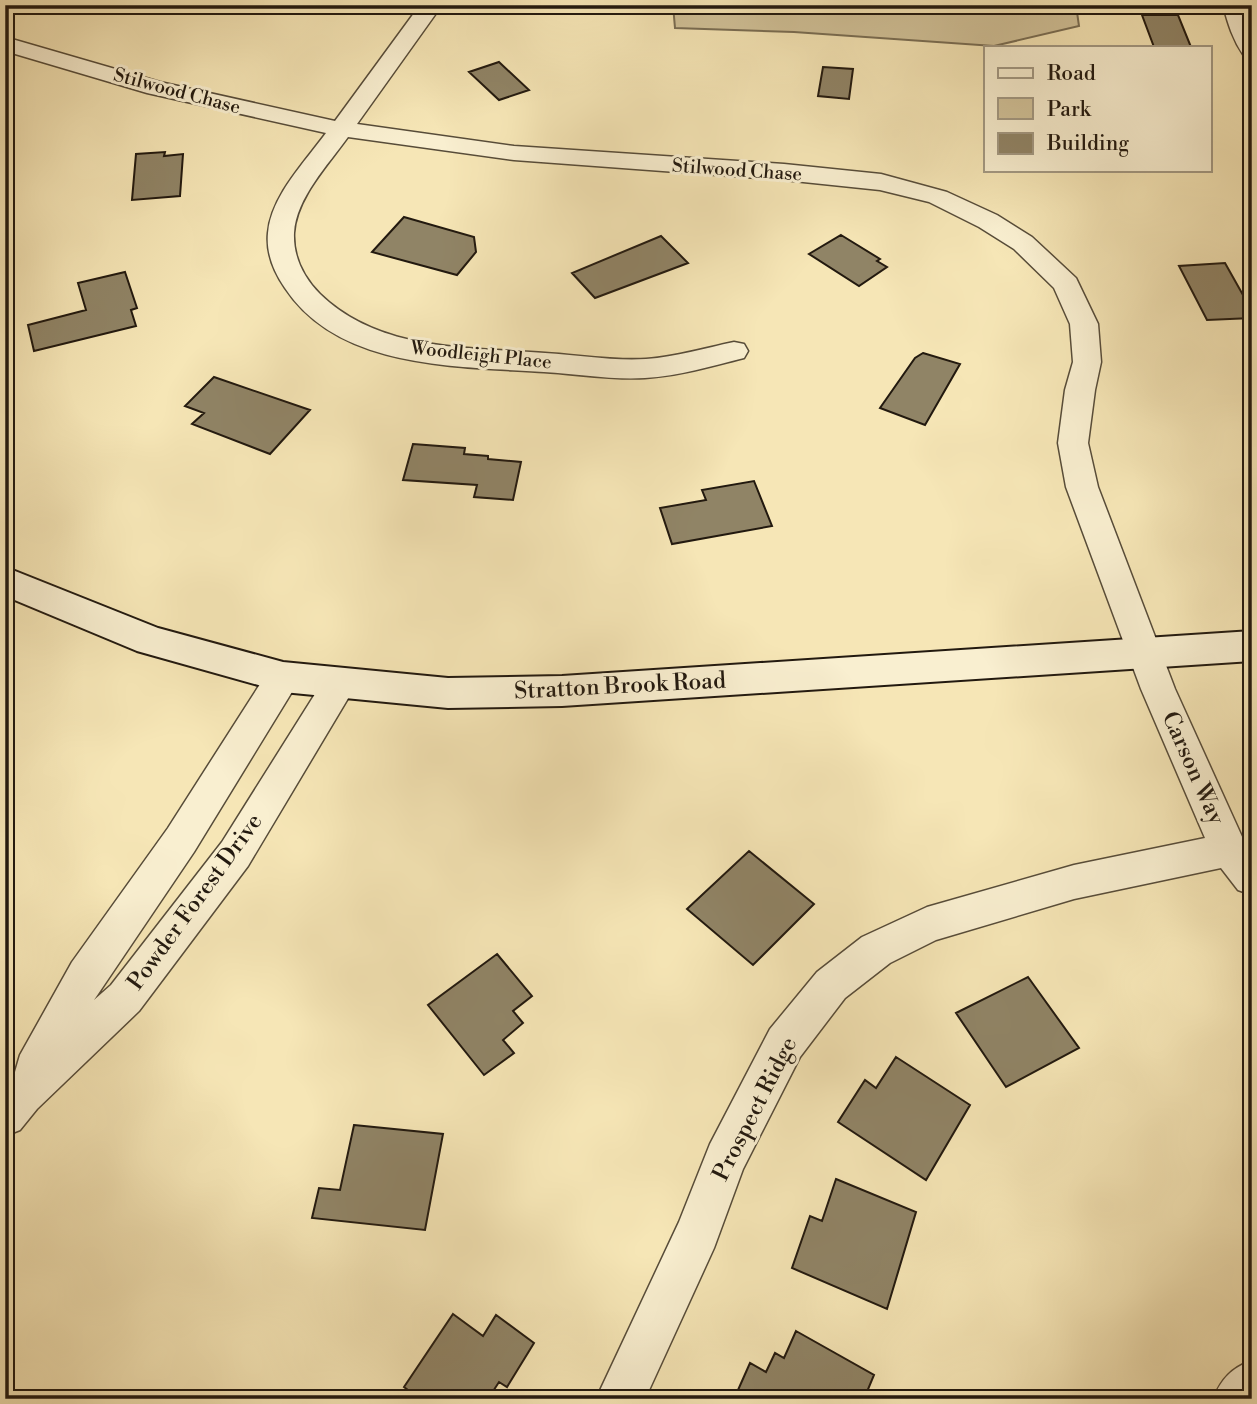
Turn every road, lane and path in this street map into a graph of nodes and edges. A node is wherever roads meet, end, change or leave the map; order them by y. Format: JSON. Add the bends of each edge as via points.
{"nodes":[{"id":1,"x":431,"y":5,"type":"edge"},
{"id":2,"x":1234,"y":5,"type":"edge"},
{"id":3,"x":5,"y":44,"type":"edge"},
{"id":4,"x":1252,"y":51,"type":"edge"},
{"id":5,"x":340,"y":129,"type":"junction"},
{"id":6,"x":734,"y":351,"type":"dead end"},
{"id":7,"x":5,"y":582,"type":"edge"},
{"id":8,"x":1252,"y":646,"type":"edge"},
{"id":9,"x":1144,"y":652,"type":"junction"},
{"id":10,"x":283,"y":677,"type":"junction"},
{"id":11,"x":338,"y":685,"type":"junction"},
{"id":12,"x":1241,"y":864,"type":"edge"},
{"id":13,"x":13,"y":1104,"type":"edge"},
{"id":14,"x":1252,"y":1384,"type":"edge"},
{"id":15,"x":620,"y":1399,"type":"edge"},
{"id":16,"x":1237,"y":1399,"type":"edge"}],
"edges":[{"from":1,"to":5,"type":"street","name":"Woodleigh Place"},
{"from":2,"to":4,"type":"street"},
{"from":3,"to":5,"type":"street","name":"Stilwood Chase","via":[[155,88]]},
{"from":5,"to":6,"type":"street","name":"Woodleigh Place","via":[[294,195],[282,227],[283,256],[290,276],[310,302],[335,322],[362,337],[409,349],[523,361],[654,369]]},
{"from":5,"to":9,"type":"street","name":"Stilwood Chase","via":[[514,153],[881,182],[937,197],[1023,243],[1066,284],[1084,324],[1087,362],[1073,443],[1077,465]]},
{"from":7,"to":10,"type":"street","name":"Stratton Brook Road","via":[[150,641]]},
{"from":8,"to":9,"type":"street","name":"Stratton Brook Road"},
{"from":9,"to":11,"type":"street","name":"Stratton Brook Road","via":[[562,691],[448,693]]},
{"from":9,"to":12,"type":"street","name":"Carson Way"},
{"from":10,"to":11,"type":"street","name":"Stratton Brook Road"},
{"from":10,"to":13,"type":"street","name":"Powder Forest Drive","via":[[181,841],[86,975]]},
{"from":11,"to":13,"type":"street","name":"Powder Forest Drive","via":[[235,854],[125,998]]},
{"from":12,"to":15,"type":"street","name":"Prospect Ridge","via":[[1074,882],[927,925],[876,950],[831,985],[785,1043],[724,1159],[698,1232]]},
{"from":14,"to":16,"type":"street"}]}
